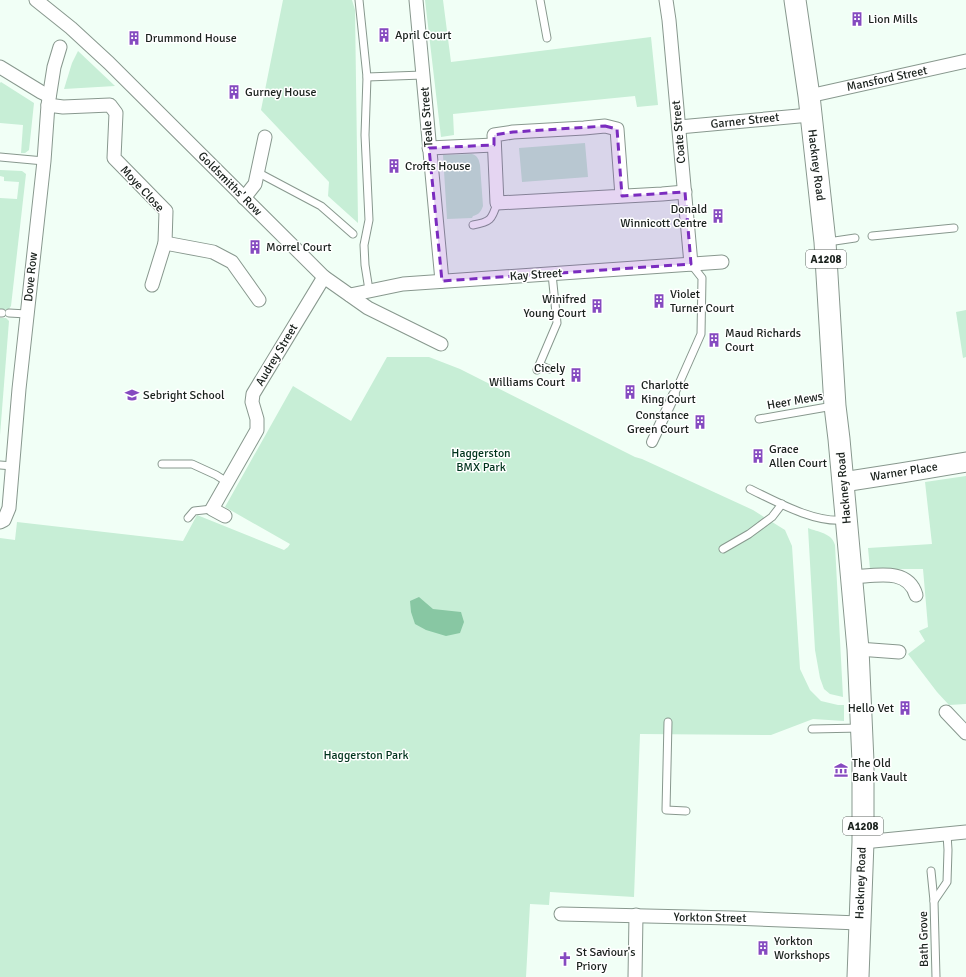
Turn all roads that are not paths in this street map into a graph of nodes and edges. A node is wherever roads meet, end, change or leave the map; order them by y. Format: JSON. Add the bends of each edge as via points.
{"nodes":[{"id":1,"x":36,"y":0,"type":"edge"},
{"id":2,"x":359,"y":0,"type":"edge"},
{"id":3,"x":416,"y":0,"type":"edge"},
{"id":4,"x":540,"y":0,"type":"edge"},
{"id":5,"x":666,"y":0,"type":"edge"},
{"id":6,"x":795,"y":0,"type":"edge"},
{"id":7,"x":547,"y":38,"type":"dead end"},
{"id":8,"x":60,"y":47,"type":"dead end"},
{"id":9,"x":966,"y":61,"type":"edge"},
{"id":10,"x":0,"y":67,"type":"edge"},
{"id":11,"x":423,"y":75,"type":"junction"},
{"id":12,"x":366,"y":77,"type":"junction"},
{"id":13,"x":49,"y":100,"type":"junction"},
{"id":14,"x":809,"y":105,"type":"junction"},
{"id":15,"x":679,"y":127,"type":"junction"},
{"id":16,"x":264,"y":136,"type":"dead end"},
{"id":17,"x":494,"y":145,"type":"junction"},
{"id":18,"x":429,"y":148,"type":"junction"},
{"id":19,"x":0,"y":157,"type":"edge"},
{"id":20,"x":44,"y":161,"type":"junction"},
{"id":21,"x":257,"y":172,"type":"junction"},
{"id":22,"x":685,"y":192,"type":"junction"},
{"id":23,"x":622,"y":196,"type":"junction"},
{"id":24,"x":244,"y":198,"type":"junction"},
{"id":25,"x":497,"y":203,"type":"junction"},
{"id":26,"x":473,"y":225,"type":"dead end"},
{"id":27,"x":954,"y":228,"type":"dead end"},
{"id":28,"x":353,"y":234,"type":"dead end"},
{"id":29,"x":872,"y":236,"type":"dead end"},
{"id":30,"x":855,"y":238,"type":"dead end"},
{"id":31,"x":826,"y":242,"type":"junction"},
{"id":32,"x":165,"y":243,"type":"junction"},
{"id":33,"x":722,"y":262,"type":"dead end"},
{"id":34,"x":691,"y":264,"type":"junction"},
{"id":35,"x":552,"y":274,"type":"junction"},
{"id":36,"x":324,"y":277,"type":"junction"},
{"id":37,"x":442,"y":281,"type":"junction"},
{"id":38,"x":152,"y":285,"type":"dead end"},
{"id":39,"x":369,"y":290,"type":"junction"},
{"id":40,"x":350,"y":295,"type":"junction"},
{"id":41,"x":259,"y":300,"type":"dead end"},
{"id":42,"x":4,"y":313,"type":"edge"},
{"id":43,"x":27,"y":314,"type":"junction"},
{"id":44,"x":442,"y":344,"type":"dead end"},
{"id":45,"x":549,"y":369,"type":"dead end"},
{"id":46,"x":674,"y":395,"type":"joint"},
{"id":47,"x":834,"y":406,"type":"junction"},
{"id":48,"x":759,"y":419,"type":"dead end"},
{"id":49,"x":652,"y":442,"type":"dead end"},
{"id":50,"x":966,"y":462,"type":"edge"},
{"id":51,"x":162,"y":464,"type":"dead end"},
{"id":52,"x":6,"y":465,"type":"edge"},
{"id":53,"x":227,"y":482,"type":"junction"},
{"id":54,"x":843,"y":482,"type":"junction"},
{"id":55,"x":750,"y":489,"type":"dead end"},
{"id":56,"x":782,"y":504,"type":"junction"},
{"id":57,"x":212,"y":509,"type":"junction"},
{"id":58,"x":225,"y":516,"type":"dead end"},
{"id":59,"x":188,"y":518,"type":"dead end"},
{"id":60,"x":846,"y":519,"type":"junction"},
{"id":61,"x":0,"y":522,"type":"edge"},
{"id":62,"x":723,"y":549,"type":"dead end"},
{"id":63,"x":852,"y":577,"type":"junction"},
{"id":64,"x":916,"y":595,"type":"dead end"},
{"id":65,"x":858,"y":649,"type":"junction"},
{"id":66,"x":899,"y":652,"type":"dead end"},
{"id":67,"x":946,"y":712,"type":"dead end"},
{"id":68,"x":668,"y":722,"type":"dead end"},
{"id":69,"x":861,"y":728,"type":"junction"},
{"id":70,"x":812,"y":729,"type":"dead end"},
{"id":71,"x":966,"y":733,"type":"edge"},
{"id":72,"x":686,"y":811,"type":"dead end"},
{"id":73,"x":966,"y":832,"type":"edge"},
{"id":74,"x":947,"y":834,"type":"junction"},
{"id":75,"x":863,"y":842,"type":"junction"},
{"id":76,"x":931,"y":872,"type":"dead end"},
{"id":77,"x":934,"y":902,"type":"junction"},
{"id":78,"x":561,"y":914,"type":"dead end"},
{"id":79,"x":636,"y":915,"type":"junction"},
{"id":80,"x":860,"y":923,"type":"junction"},
{"id":81,"x":635,"y":977,"type":"edge"},
{"id":82,"x":858,"y":977,"type":"edge"},
{"id":83,"x":936,"y":977,"type":"edge"}],
"edges":[{"from":1,"to":24,"type":"street","name":"Goldsmiths' Row","via":[[109,63]]},
{"from":2,"to":12,"type":"lane"},
{"from":3,"to":11,"type":"street","name":"Teale Street"},
{"from":4,"to":7,"type":"lane"},
{"from":5,"to":15,"type":"street","name":"Coate Street"},
{"from":6,"to":14,"type":"main road","name":"Hackney Road","number":"A1208"},
{"from":8,"to":13,"type":"street","name":"Dove Row"},
{"from":9,"to":14,"type":"street","name":"Mansford Street"},
{"from":10,"to":13,"type":"street"},
{"from":11,"to":12,"type":"lane"},
{"from":11,"to":18,"type":"street","name":"Teale Street"},
{"from":12,"to":39,"type":"lane","via":[[365,135],[369,220],[364,245]]},
{"from":13,"to":20,"type":"street","name":"Dove Row"},
{"from":13,"to":32,"type":"street","name":"Moye Close","via":[[64,107],[110,105],[116,113],[114,158],[166,211]]},
{"from":14,"to":15,"type":"street","name":"Garner Street"},
{"from":14,"to":31,"type":"main road","name":"Hackney Road","number":"A1208"},
{"from":15,"to":22,"type":"street","name":"Coate Street"},
{"from":16,"to":21,"type":"street"},
{"from":17,"to":18,"type":"street"},
{"from":17,"to":23,"type":"street","via":[[494,136],[513,132],[605,126],[617,129]]},
{"from":17,"to":25,"type":"street"},
{"from":18,"to":37,"type":"street","name":"Teale Street"},
{"from":19,"to":20,"type":"lane"},
{"from":20,"to":43,"type":"street","name":"Dove Row"},
{"from":21,"to":24,"type":"street","via":[[255,184]]},
{"from":21,"to":28,"type":"lane","via":[[321,206]]},
{"from":22,"to":23,"type":"street"},
{"from":22,"to":34,"type":"street","name":"Coate Street"},
{"from":23,"to":25,"type":"street"},
{"from":24,"to":36,"type":"street","name":"Goldsmiths' Row"},
{"from":25,"to":26,"type":"lane","via":[[493,215],[486,222]]},
{"from":27,"to":29,"type":"lane"},
{"from":30,"to":31,"type":"lane"},
{"from":31,"to":47,"type":"main road","name":"Hackney Road","number":"A1208"},
{"from":32,"to":38,"type":"street","name":"Moye Close"},
{"from":32,"to":41,"type":"street","via":[[213,252],[232,262]]},
{"from":33,"to":34,"type":"street","name":"Kay Street"},
{"from":34,"to":35,"type":"street","name":"Kay Street"},
{"from":34,"to":46,"type":"lane","via":[[702,278],[701,334]]},
{"from":35,"to":37,"type":"street","name":"Kay Street"},
{"from":35,"to":45,"type":"lane","via":[[557,323],[539,367]]},
{"from":36,"to":40,"type":"street","name":"Goldsmiths' Row"},
{"from":36,"to":53,"type":"street","name":"Audrey Street","via":[[253,394],[257,430]]},
{"from":37,"to":39,"type":"street","name":"Kay Street"},
{"from":39,"to":40,"type":"street","name":"Kay Street"},
{"from":40,"to":44,"type":"street","name":"Goldsmiths' Row","via":[[368,308]]},
{"from":42,"to":43,"type":"lane"},
{"from":43,"to":52,"type":"street","name":"Dove Row"},
{"from":46,"to":49,"type":"street"},
{"from":47,"to":48,"type":"lane","name":"Heer Mews"},
{"from":47,"to":54,"type":"main road","name":"Hackney Road","number":"A1208"},
{"from":50,"to":54,"type":"main road","name":"Warner Place"},
{"from":51,"to":53,"type":"lane","via":[[192,464]]},
{"from":52,"to":61,"type":"street","name":"Dove Row","via":[[9,508],[4,520]]},
{"from":53,"to":57,"type":"street","name":"Audrey Street"},
{"from":54,"to":60,"type":"main road","name":"Hackney Road","number":"A1208"},
{"from":55,"to":56,"type":"lane"},
{"from":56,"to":60,"type":"lane","via":[[828,520]]},
{"from":56,"to":62,"type":"lane","via":[[772,517]]},
{"from":57,"to":58,"type":"street"},
{"from":57,"to":59,"type":"lane","via":[[194,511]]},
{"from":60,"to":63,"type":"main road","name":"Hackney Road","number":"A1208"},
{"from":63,"to":64,"type":"street","via":[[897,576],[910,582]]},
{"from":63,"to":65,"type":"main road","name":"Hackney Road","number":"A1208"},
{"from":65,"to":66,"type":"street"},
{"from":65,"to":69,"type":"main road","name":"Hackney Road","number":"A1208"},
{"from":67,"to":71,"type":"street"},
{"from":68,"to":72,"type":"lane","via":[[666,810]]},
{"from":69,"to":70,"type":"lane"},
{"from":69,"to":75,"type":"main road","name":"Hackney Road","number":"A1208"},
{"from":73,"to":74,"type":"street"},
{"from":74,"to":75,"type":"street"},
{"from":74,"to":77,"type":"lane","name":"Bath Grove","via":[[947,882]]},
{"from":75,"to":80,"type":"main road","name":"Hackney Road","number":"A1208"},
{"from":76,"to":77,"type":"lane","name":"Bath Grove"},
{"from":77,"to":83,"type":"lane","name":"Bath Grove"},
{"from":78,"to":79,"type":"street","name":"Yorkton Street"},
{"from":79,"to":80,"type":"street","name":"Yorkton Street"},
{"from":79,"to":81,"type":"street"},
{"from":80,"to":82,"type":"main road","name":"Hackney Road","number":"A1208"}]}
